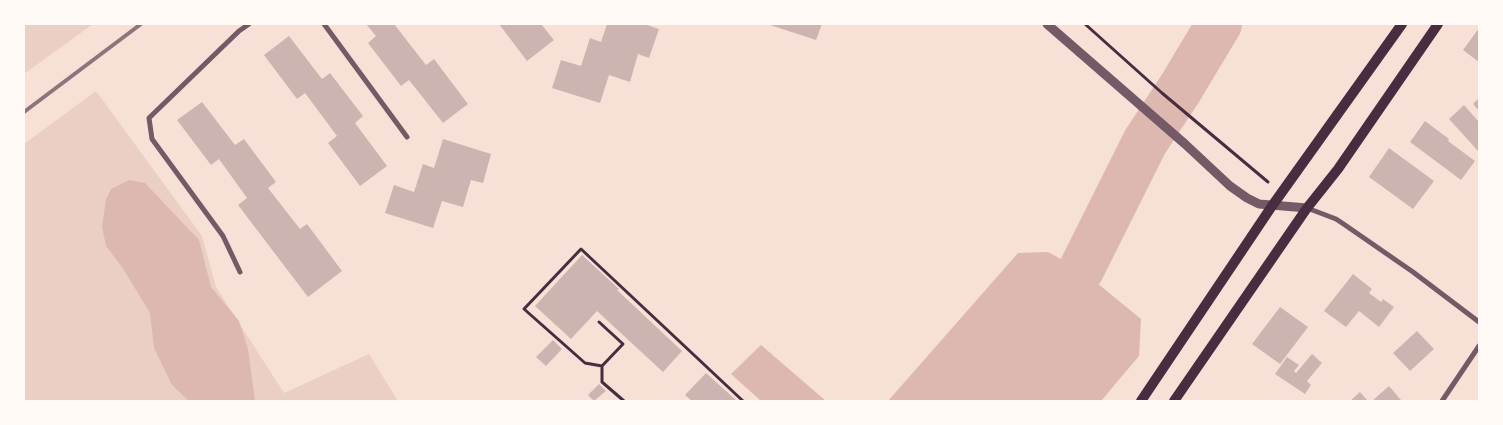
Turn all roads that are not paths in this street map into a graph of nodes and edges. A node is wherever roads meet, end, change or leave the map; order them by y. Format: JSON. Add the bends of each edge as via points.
{"nodes":[{"id":1,"x":249,"y":24,"type":"edge"},
{"id":2,"x":324,"y":24,"type":"edge"},
{"id":3,"x":1047,"y":24,"type":"edge"},
{"id":4,"x":1402,"y":24,"type":"edge"},
{"id":5,"x":1438,"y":24,"type":"edge"},
{"id":6,"x":407,"y":137,"type":"dead end"},
{"id":7,"x":1272,"y":206,"type":"junction"},
{"id":8,"x":1307,"y":208,"type":"junction"},
{"id":9,"x":240,"y":272,"type":"dead end"},
{"id":10,"x":1479,"y":322,"type":"edge"},
{"id":11,"x":1479,"y":346,"type":"edge"},
{"id":12,"x":1141,"y":401,"type":"edge"},
{"id":13,"x":1174,"y":401,"type":"edge"},
{"id":14,"x":1442,"y":401,"type":"edge"}],
"edges":[{"from":1,"to":9,"type":"street","via":[[149,118],[152,139],[223,236]]},
{"from":2,"to":6,"type":"street"},
{"from":3,"to":7,"type":"street","via":[[1230,186],[1259,204]]},
{"from":4,"to":7,"type":"main road"},
{"from":5,"to":8,"type":"main road"},
{"from":7,"to":8,"type":"street"},
{"from":7,"to":12,"type":"main road"},
{"from":8,"to":10,"type":"street","via":[[1345,224]]},
{"from":8,"to":13,"type":"main road"},
{"from":11,"to":14,"type":"street"}]}
